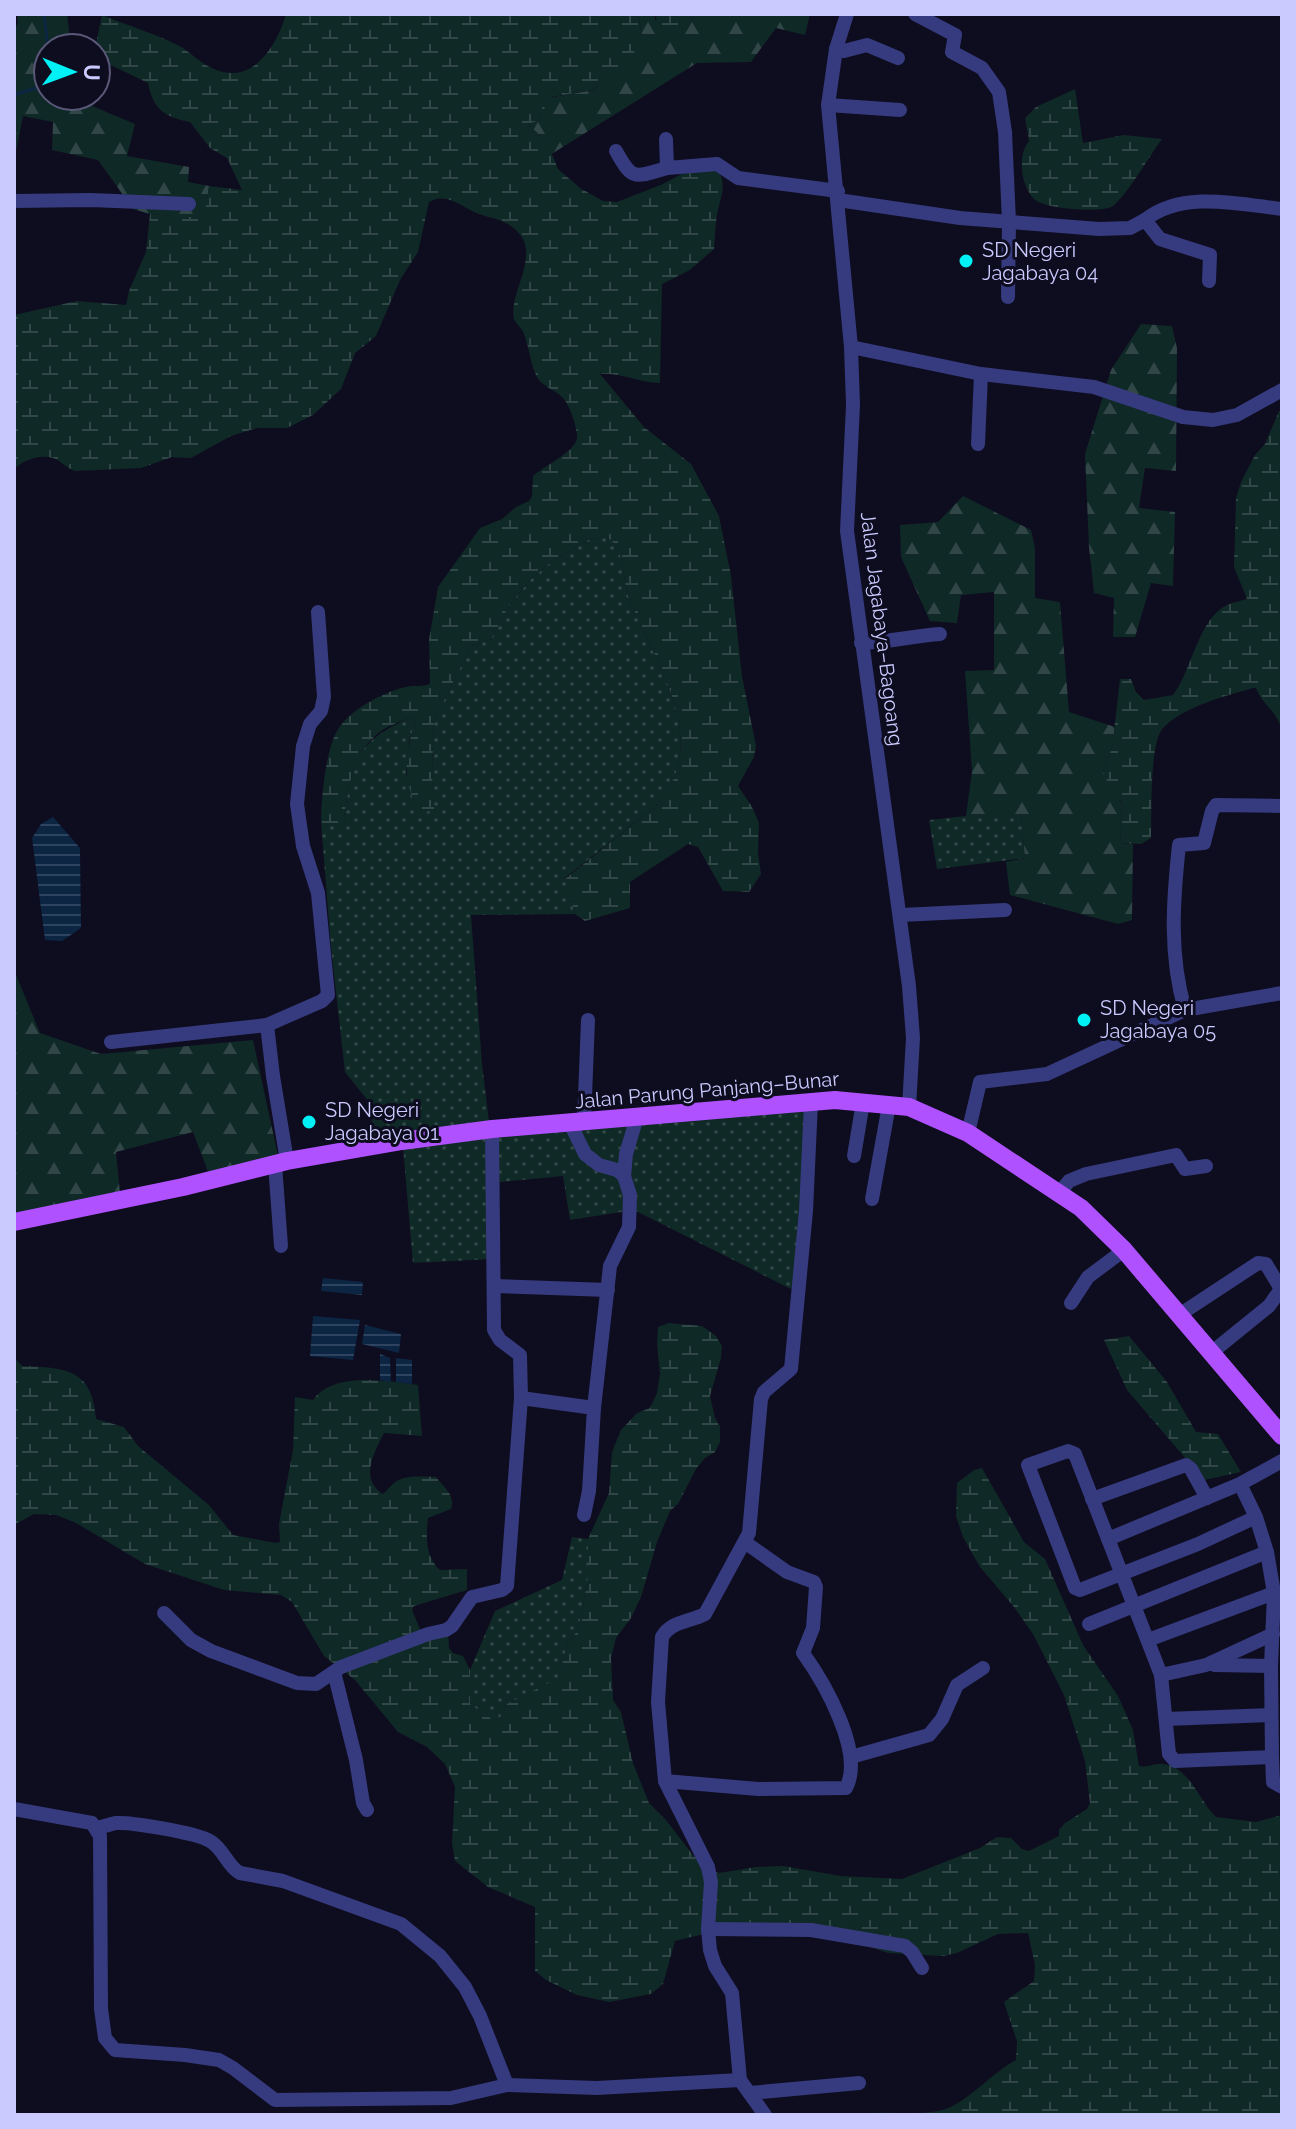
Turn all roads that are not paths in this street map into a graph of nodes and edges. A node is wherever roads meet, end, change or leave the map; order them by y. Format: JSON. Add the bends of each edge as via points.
{"nodes":[{"id":1,"x":847,"y":14,"type":"edge"},
{"id":2,"x":915,"y":14,"type":"edge"},
{"id":3,"x":836,"y":49,"type":"junction"},
{"id":4,"x":898,"y":58,"type":"dead end"},
{"id":5,"x":828,"y":105,"type":"junction"},
{"id":6,"x":900,"y":110,"type":"dead end"},
{"id":7,"x":666,"y":139,"type":"dead end"},
{"id":8,"x":616,"y":151,"type":"dead end"},
{"id":9,"x":667,"y":168,"type":"junction"},
{"id":10,"x":838,"y":195,"type":"junction"},
{"id":11,"x":14,"y":201,"type":"edge"},
{"id":12,"x":189,"y":204,"type":"dead end"},
{"id":13,"x":1282,"y":209,"type":"edge"},
{"id":14,"x":1145,"y":220,"type":"junction"},
{"id":15,"x":1009,"y":222,"type":"junction"},
{"id":16,"x":1209,"y":281,"type":"dead end"},
{"id":17,"x":1008,"y":297,"type":"dead end"},
{"id":18,"x":851,"y":347,"type":"junction"},
{"id":19,"x":981,"y":374,"type":"junction"},
{"id":20,"x":1282,"y":390,"type":"edge"},
{"id":21,"x":978,"y":444,"type":"dead end"},
{"id":22,"x":318,"y":612,"type":"dead end"},
{"id":23,"x":940,"y":634,"type":"dead end"},
{"id":24,"x":861,"y":643,"type":"junction"},
{"id":25,"x":1282,"y":806,"type":"edge"},
{"id":26,"x":1005,"y":910,"type":"dead end"},
{"id":27,"x":901,"y":915,"type":"junction"},
{"id":28,"x":1282,"y":993,"type":"edge"},
{"id":29,"x":1185,"y":1010,"type":"junction"},
{"id":30,"x":588,"y":1020,"type":"dead end"},
{"id":31,"x":267,"y":1025,"type":"junction"},
{"id":32,"x":111,"y":1042,"type":"dead end"},
{"id":33,"x":863,"y":1102,"type":"junction"},
{"id":34,"x":811,"y":1103,"type":"junction"},
{"id":35,"x":889,"y":1105,"type":"junction"},
{"id":36,"x":909,"y":1107,"type":"junction"},
{"id":37,"x":637,"y":1117,"type":"junction"},
{"id":38,"x":577,"y":1123,"type":"junction"},
{"id":39,"x":492,"y":1129,"type":"junction"},
{"id":40,"x":968,"y":1133,"type":"junction"},
{"id":41,"x":854,"y":1156,"type":"dead end"},
{"id":42,"x":281,"y":1162,"type":"junction"},
{"id":43,"x":1206,"y":1166,"type":"dead end"},
{"id":44,"x":624,"y":1176,"type":"junction"},
{"id":45,"x":1060,"y":1192,"type":"junction"},
{"id":46,"x":872,"y":1199,"type":"dead end"},
{"id":47,"x":14,"y":1222,"type":"edge"},
{"id":48,"x":281,"y":1246,"type":"dead end"},
{"id":49,"x":1124,"y":1250,"type":"junction"},
{"id":50,"x":494,"y":1286,"type":"junction"},
{"id":51,"x":608,"y":1290,"type":"junction"},
{"id":52,"x":1282,"y":1290,"type":"edge"},
{"id":53,"x":1071,"y":1303,"type":"dead end"},
{"id":54,"x":1179,"y":1315,"type":"junction"},
{"id":55,"x":1211,"y":1353,"type":"junction"},
{"id":56,"x":521,"y":1398,"type":"junction"},
{"id":57,"x":594,"y":1408,"type":"junction"},
{"id":58,"x":1282,"y":1436,"type":"edge"},
{"id":59,"x":1282,"y":1461,"type":"edge"},
{"id":60,"x":1240,"y":1484,"type":"junction"},
{"id":61,"x":1207,"y":1498,"type":"junction"},
{"id":62,"x":1092,"y":1499,"type":"junction"},
{"id":63,"x":584,"y":1515,"type":"dead end"},
{"id":64,"x":1256,"y":1517,"type":"junction"},
{"id":65,"x":1108,"y":1539,"type":"junction"},
{"id":66,"x":746,"y":1543,"type":"junction"},
{"id":67,"x":1267,"y":1552,"type":"junction"},
{"id":68,"x":1122,"y":1575,"type":"junction"},
{"id":69,"x":1274,"y":1593,"type":"junction"},
{"id":70,"x":1134,"y":1607,"type":"junction"},
{"id":71,"x":164,"y":1613,"type":"dead end"},
{"id":72,"x":1089,"y":1624,"type":"dead end"},
{"id":73,"x":1273,"y":1634,"type":"junction"},
{"id":74,"x":1148,"y":1640,"type":"junction"},
{"id":75,"x":1206,"y":1665,"type":"junction"},
{"id":76,"x":1271,"y":1666,"type":"junction"},
{"id":77,"x":983,"y":1668,"type":"dead end"},
{"id":78,"x":334,"y":1672,"type":"junction"},
{"id":79,"x":1161,"y":1675,"type":"junction"},
{"id":80,"x":1276,"y":1690,"type":"edge"},
{"id":81,"x":1271,"y":1715,"type":"junction"},
{"id":82,"x":1166,"y":1719,"type":"junction"},
{"id":83,"x":851,"y":1757,"type":"junction"},
{"id":84,"x":1272,"y":1757,"type":"junction"},
{"id":85,"x":665,"y":1781,"type":"junction"},
{"id":86,"x":1282,"y":1787,"type":"edge"},
{"id":87,"x":14,"y":1809,"type":"edge"},
{"id":88,"x":367,"y":1810,"type":"dead end"},
{"id":89,"x":97,"y":1828,"type":"junction"},
{"id":90,"x":708,"y":1929,"type":"junction"},
{"id":91,"x":922,"y":1968,"type":"dead end"},
{"id":92,"x":740,"y":2080,"type":"junction"},
{"id":93,"x":859,"y":2083,"type":"dead end"},
{"id":94,"x":507,"y":2085,"type":"junction"},
{"id":95,"x":750,"y":2093,"type":"junction"},
{"id":96,"x":765,"y":2115,"type":"edge"}],
"edges":[{"from":1,"to":3,"type":"street","name":"Jalan Jagabaya–Bagoang"},
{"from":2,"to":15,"type":"street","via":[[955,35],[952,52],[982,68],[999,92]]},
{"from":3,"to":4,"type":"street","via":[[867,45]]},
{"from":3,"to":5,"type":"street","name":"Jalan Jagabaya–Bagoang"},
{"from":5,"to":6,"type":"street"},
{"from":5,"to":10,"type":"street","name":"Jalan Jagabaya–Bagoang"},
{"from":7,"to":9,"type":"street"},
{"from":8,"to":9,"type":"street","via":[[635,175]]},
{"from":9,"to":10,"type":"street","via":[[717,164],[738,178]]},
{"from":10,"to":15,"type":"street"},
{"from":10,"to":18,"type":"street","name":"Jalan Jagabaya–Bagoang"},
{"from":11,"to":12,"type":"street"},
{"from":13,"to":14,"type":"street","via":[[1209,201],[1174,206]]},
{"from":14,"to":15,"type":"street","via":[[1130,228],[1099,229]]},
{"from":14,"to":16,"type":"street","via":[[1160,239],[1210,255]]},
{"from":15,"to":17,"type":"street"},
{"from":18,"to":19,"type":"street"},
{"from":18,"to":24,"type":"street","name":"Jalan Jagabaya–Bagoang","via":[[846,511]]},
{"from":19,"to":20,"type":"street","via":[[1094,387],[1183,417],[1213,420],[1237,415]]},
{"from":19,"to":21,"type":"street"},
{"from":22,"to":31,"type":"street","via":[[324,697],[303,746],[297,804],[318,893],[329,989],[322,1001]]},
{"from":23,"to":24,"type":"street"},
{"from":24,"to":27,"type":"street","name":"Jalan Jagabaya–Bagoang"},
{"from":25,"to":29,"type":"street","via":[[1216,805],[1204,843],[1179,845],[1174,967]]},
{"from":26,"to":27,"type":"street"},
{"from":27,"to":36,"type":"street","name":"Jalan Jagabaya–Bagoang","via":[[913,1038]]},
{"from":28,"to":29,"type":"street"},
{"from":29,"to":40,"type":"street","via":[[1047,1074],[980,1082]]},
{"from":30,"to":38,"type":"street"},
{"from":31,"to":32,"type":"street"},
{"from":31,"to":42,"type":"street"},
{"from":33,"to":34,"type":"main road","name":"Jalan Parung Panjang–Bunar"},
{"from":33,"to":35,"type":"main road","name":"Jalan Parung Panjang–Bunar"},
{"from":33,"to":41,"type":"street"},
{"from":34,"to":37,"type":"main road","name":"Jalan Parung Panjang–Bunar"},
{"from":34,"to":66,"type":"street","via":[[793,1360],[791,1369],[761,1399]]},
{"from":35,"to":36,"type":"main road","name":"Jalan Parung Panjang–Bunar"},
{"from":35,"to":46,"type":"street"},
{"from":36,"to":40,"type":"main road","name":"Jalan Parung Panjang–Bunar"},
{"from":37,"to":38,"type":"main road","name":"Jalan Parung Panjang–Bunar"},
{"from":37,"to":44,"type":"street"},
{"from":38,"to":39,"type":"main road","name":"Jalan Parung Panjang–Bunar"},
{"from":38,"to":44,"type":"street","via":[[585,1154]]},
{"from":39,"to":42,"type":"main road","name":"Jalan Parung Panjang–Bunar"},
{"from":39,"to":50,"type":"street"},
{"from":40,"to":45,"type":"main road","name":"Jalan Parung Panjang–Bunar"},
{"from":42,"to":47,"type":"main road","name":"Jalan Parung Panjang–Bunar"},
{"from":42,"to":48,"type":"street"},
{"from":43,"to":45,"type":"street","via":[[1185,1169],[1176,1155],[1086,1174]]},
{"from":44,"to":51,"type":"street","via":[[630,1195],[629,1227],[614,1254]]},
{"from":45,"to":49,"type":"main road","name":"Jalan Parung Panjang–Bunar"},
{"from":49,"to":53,"type":"street","via":[[1088,1277]]},
{"from":49,"to":54,"type":"main road","name":"Jalan Parung Panjang–Bunar"},
{"from":50,"to":51,"type":"street"},
{"from":50,"to":56,"type":"street","via":[[494,1330],[520,1355]]},
{"from":51,"to":57,"type":"street"},
{"from":52,"to":54,"type":"street","via":[[1266,1264],[1258,1263]]},
{"from":52,"to":55,"type":"street"},
{"from":54,"to":55,"type":"main road","name":"Jalan Parung Panjang–Bunar"},
{"from":55,"to":58,"type":"main road","name":"Jalan Parung Panjang–Bunar"},
{"from":56,"to":57,"type":"street"},
{"from":56,"to":78,"type":"street","via":[[507,1586],[472,1597],[446,1630]]},
{"from":57,"to":63,"type":"street"},
{"from":59,"to":60,"type":"street"},
{"from":60,"to":61,"type":"street"},
{"from":60,"to":64,"type":"street"},
{"from":61,"to":62,"type":"street","via":[[1186,1465]]},
{"from":61,"to":65,"type":"street"},
{"from":62,"to":65,"type":"street"},
{"from":62,"to":68,"type":"street","via":[[1072,1452],[1029,1463],[1075,1588],[1085,1590]]},
{"from":64,"to":67,"type":"street"},
{"from":64,"to":68,"type":"street"},
{"from":65,"to":68,"type":"street"},
{"from":66,"to":83,"type":"street","via":[[787,1572],[814,1582],[813,1628],[803,1653],[831,1703]]},
{"from":66,"to":85,"type":"street","via":[[705,1614],[674,1625],[662,1637],[658,1702]]},
{"from":67,"to":69,"type":"street"},
{"from":67,"to":70,"type":"street"},
{"from":68,"to":70,"type":"street"},
{"from":69,"to":73,"type":"street"},
{"from":69,"to":74,"type":"street"},
{"from":70,"to":72,"type":"street"},
{"from":70,"to":74,"type":"street"},
{"from":71,"to":78,"type":"street","via":[[191,1640],[252,1668],[307,1684]]},
{"from":73,"to":75,"type":"street"},
{"from":73,"to":76,"type":"street"},
{"from":74,"to":79,"type":"street"},
{"from":75,"to":76,"type":"street"},
{"from":75,"to":79,"type":"street"},
{"from":76,"to":80,"type":"street"},
{"from":77,"to":83,"type":"street","via":[[957,1685],[929,1735]]},
{"from":78,"to":88,"type":"street"},
{"from":79,"to":82,"type":"street"},
{"from":80,"to":81,"type":"street"},
{"from":81,"to":82,"type":"street"},
{"from":81,"to":84,"type":"street"},
{"from":82,"to":84,"type":"street","via":[[1169,1754],[1175,1761]]},
{"from":83,"to":85,"type":"street","via":[[846,1788],[772,1790]]},
{"from":84,"to":86,"type":"street","via":[[1273,1782]]},
{"from":85,"to":90,"type":"street","via":[[708,1867]]},
{"from":87,"to":89,"type":"street"},
{"from":89,"to":94,"type":"street","via":[[134,1824],[201,1838],[219,1848],[240,1873],[283,1881],[401,1924],[440,1956],[465,1987]]},
{"from":89,"to":94,"type":"street","via":[[101,2009],[111,2048],[219,2060],[275,2100],[451,2098]]},
{"from":90,"to":91,"type":"street","via":[[843,1934],[905,1946]]},
{"from":90,"to":92,"type":"street","via":[[715,1966],[732,1993]]},
{"from":92,"to":94,"type":"street","via":[[597,2088]]},
{"from":92,"to":95,"type":"street"},
{"from":93,"to":95,"type":"street"},
{"from":95,"to":96,"type":"street"}]}
